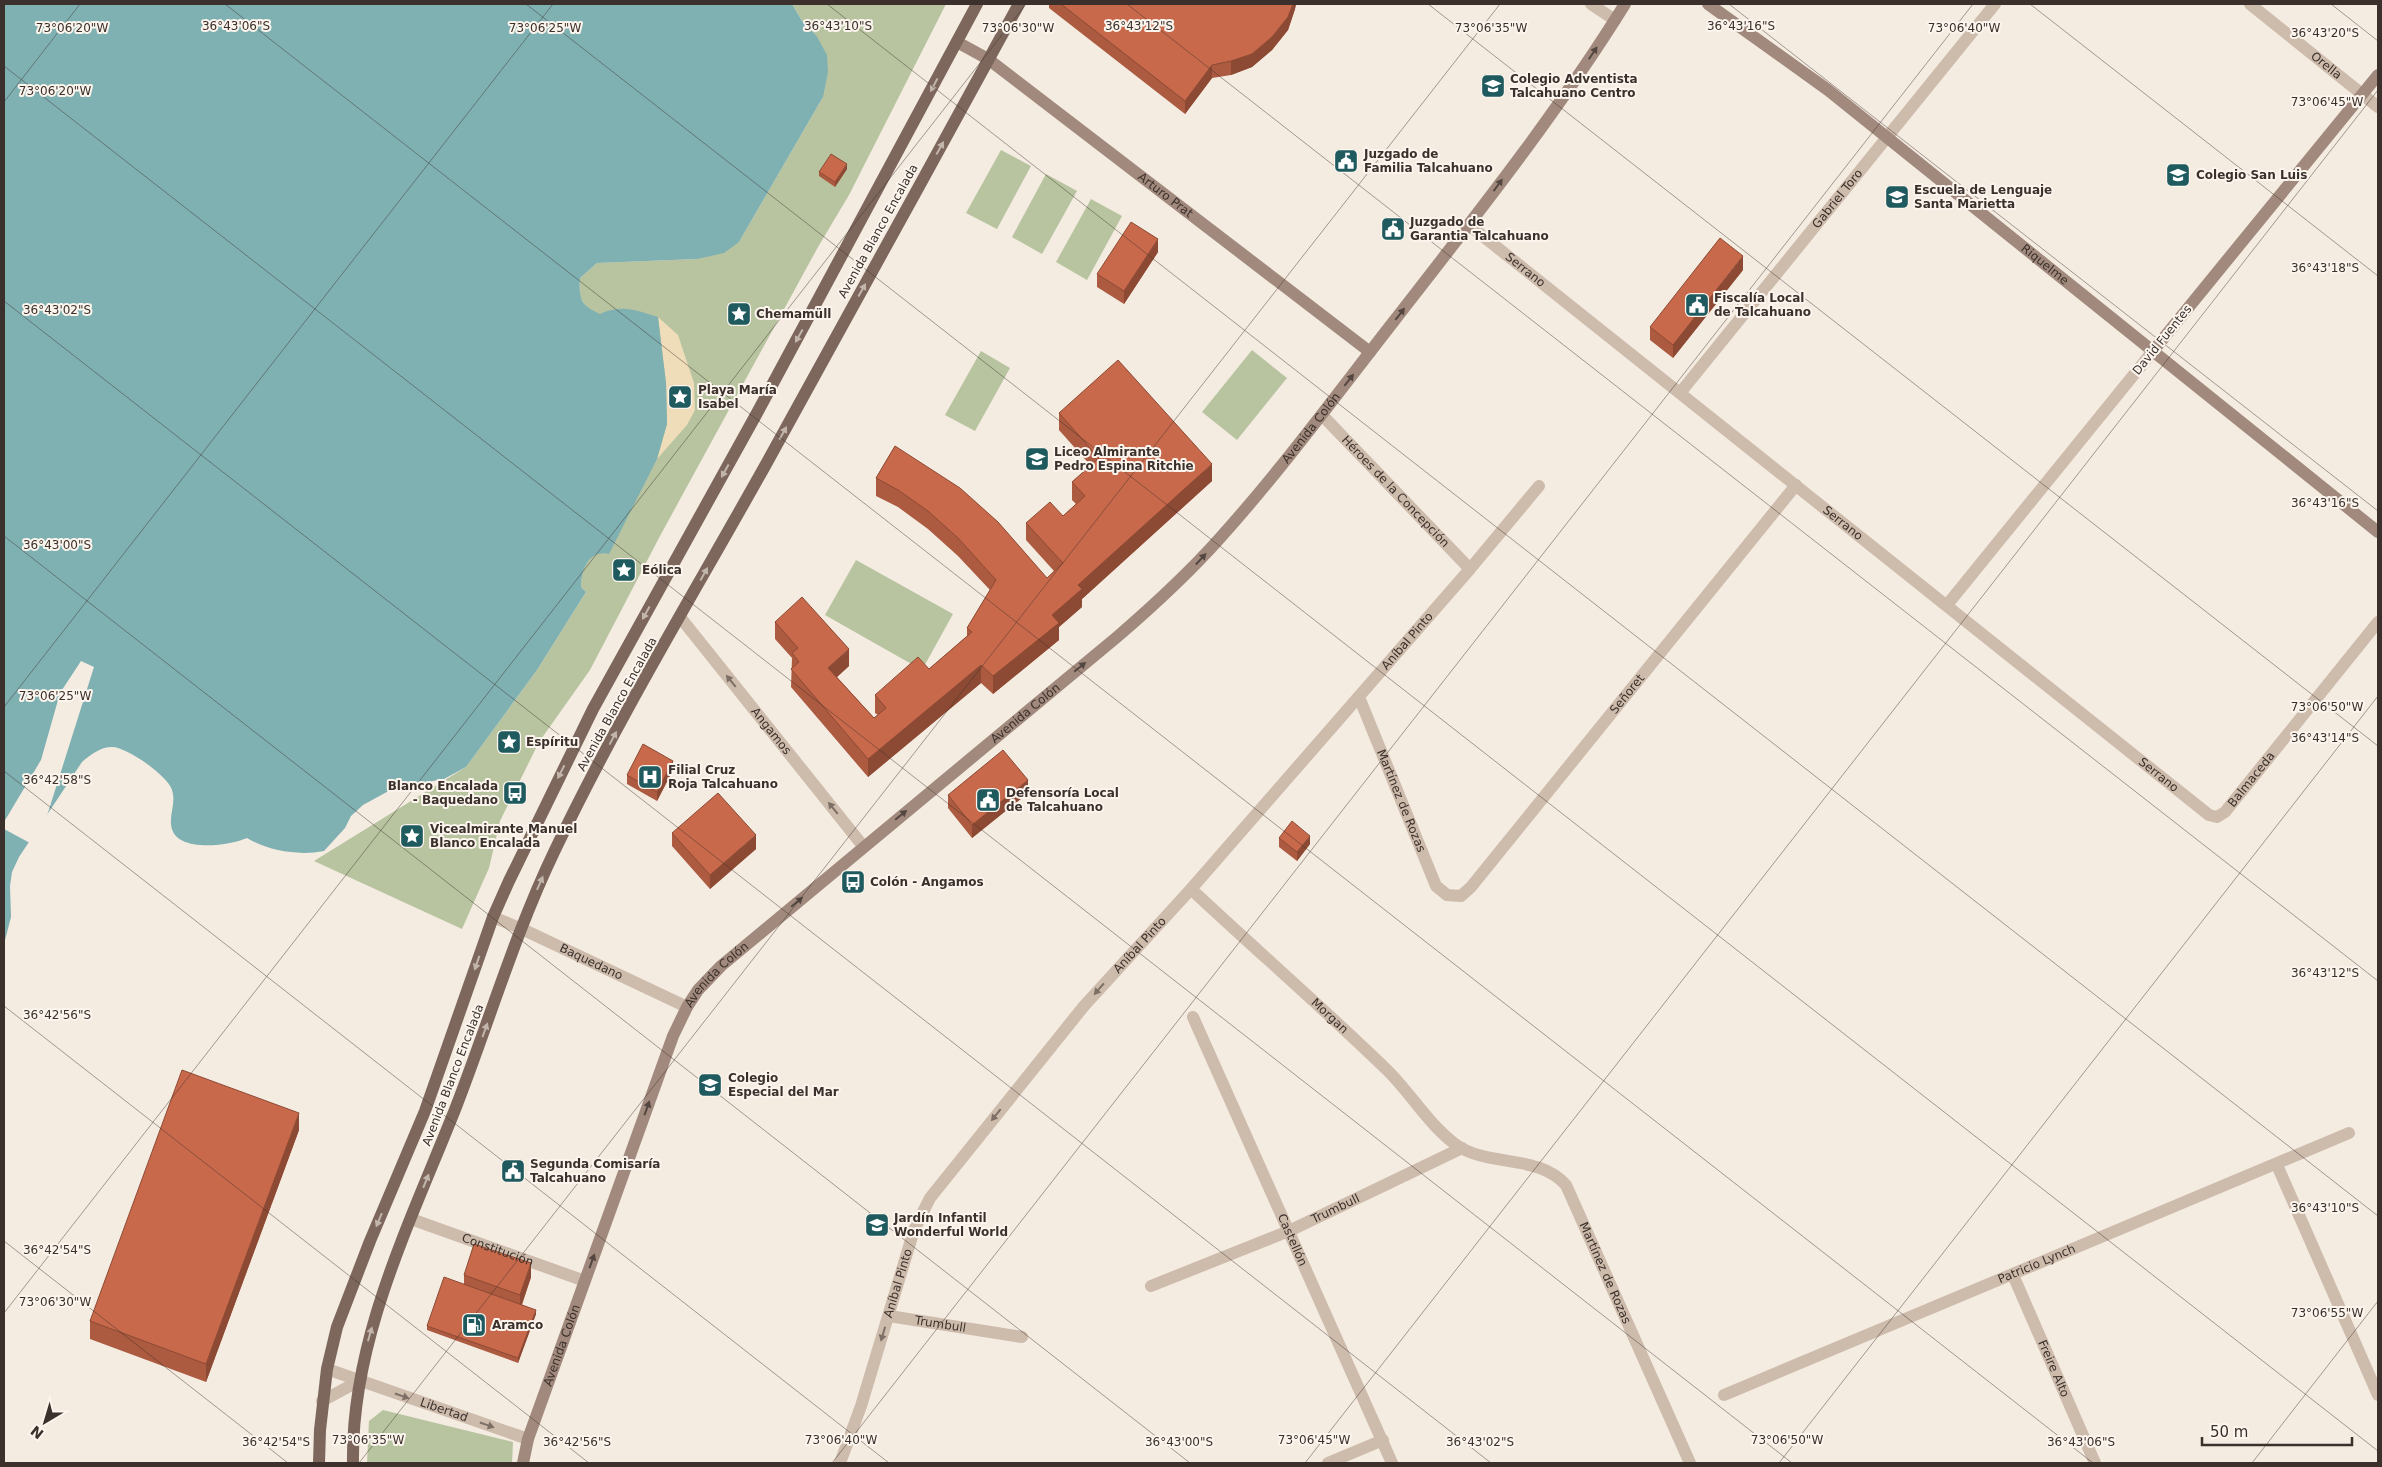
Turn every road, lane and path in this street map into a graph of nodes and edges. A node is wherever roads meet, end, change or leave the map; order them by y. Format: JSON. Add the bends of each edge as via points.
{"nodes":[{"id":1,"x":977,"y":4,"type":"edge"},
{"id":2,"x":1019,"y":4,"type":"edge"},
{"id":3,"x":1591,"y":4,"type":"edge"},
{"id":4,"x":1625,"y":4,"type":"edge"},
{"id":5,"x":1708,"y":4,"type":"edge"},
{"id":6,"x":1995,"y":4,"type":"edge"},
{"id":7,"x":2250,"y":4,"type":"edge"},
{"id":8,"x":1615,"y":20,"type":"junction"},
{"id":9,"x":956,"y":42,"type":"junction"},
{"id":10,"x":988,"y":59,"type":"junction"},
{"id":11,"x":2378,"y":75,"type":"edge"},
{"id":12,"x":2363,"y":94,"type":"junction"},
{"id":13,"x":2378,"y":107,"type":"edge"},
{"id":14,"x":1886,"y":137,"type":"junction"},
{"id":15,"x":1469,"y":225,"type":"junction"},
{"id":16,"x":2153,"y":351,"type":"junction"},
{"id":17,"x":1370,"y":352,"type":"junction"},
{"id":18,"x":1680,"y":393,"type":"junction"},
{"id":19,"x":1322,"y":415,"type":"junction"},
{"id":20,"x":1796,"y":485,"type":"junction"},
{"id":21,"x":1539,"y":486,"type":"dead end"},
{"id":22,"x":2378,"y":532,"type":"edge"},
{"id":23,"x":1470,"y":569,"type":"junction"},
{"id":24,"x":1946,"y":605,"type":"junction"},
{"id":25,"x":680,"y":617,"type":"junction"},
{"id":26,"x":2378,"y":622,"type":"edge"},
{"id":27,"x":1359,"y":696,"type":"junction"},
{"id":28,"x":2218,"y":817,"type":"joint"},
{"id":29,"x":863,"y":846,"type":"junction"},
{"id":30,"x":1191,"y":889,"type":"junction"},
{"id":31,"x":1454,"y":897,"type":"joint"},
{"id":32,"x":493,"y":917,"type":"junction"},
{"id":33,"x":522,"y":928,"type":"junction"},
{"id":34,"x":687,"y":1007,"type":"junction"},
{"id":35,"x":1193,"y":1017,"type":"dead end"},
{"id":36,"x":2349,"y":1133,"type":"dead end"},
{"id":37,"x":1462,"y":1148,"type":"junction"},
{"id":38,"x":2277,"y":1165,"type":"junction"},
{"id":39,"x":412,"y":1219,"type":"junction"},
{"id":40,"x":1289,"y":1231,"type":"junction"},
{"id":41,"x":2012,"y":1275,"type":"junction"},
{"id":42,"x":585,"y":1281,"type":"junction"},
{"id":43,"x":1151,"y":1286,"type":"dead end"},
{"id":44,"x":889,"y":1316,"type":"junction"},
{"id":45,"x":1022,"y":1337,"type":"dead end"},
{"id":46,"x":327,"y":1369,"type":"junction"},
{"id":47,"x":359,"y":1381,"type":"junction"},
{"id":48,"x":1724,"y":1394,"type":"dead end"},
{"id":49,"x":2378,"y":1395,"type":"edge"},
{"id":50,"x":322,"y":1401,"type":"junction"},
{"id":51,"x":528,"y":1439,"type":"junction"},
{"id":52,"x":1383,"y":1440,"type":"junction"},
{"id":53,"x":319,"y":1463,"type":"edge"},
{"id":54,"x":354,"y":1463,"type":"edge"},
{"id":55,"x":523,"y":1463,"type":"edge"},
{"id":56,"x":840,"y":1463,"type":"edge"},
{"id":57,"x":1328,"y":1463,"type":"edge"},
{"id":58,"x":1392,"y":1463,"type":"edge"},
{"id":59,"x":1690,"y":1463,"type":"edge"},
{"id":60,"x":2095,"y":1463,"type":"edge"}],
"edges":[{"from":1,"to":9,"type":"main road","name":"Avenida Blanco Encalada"},
{"from":2,"to":10,"type":"main road","name":"Avenida Blanco Encalada"},
{"from":3,"to":8,"type":"street"},
{"from":4,"to":8,"type":"main road","name":"Avenida Colón"},
{"from":5,"to":14,"type":"main road","name":"Riquelme","via":[[1786,59]]},
{"from":6,"to":14,"type":"street","name":"Gabriel Toro"},
{"from":7,"to":12,"type":"street","name":"Orella"},
{"from":15,"to":8,"type":"main road","name":"Avenida Colón","one_way":true},
{"from":9,"to":10,"type":"main road","name":"Arturo Prat"},
{"from":9,"to":32,"type":"main road","name":"Avenida Blanco Encalada","one_way":true,"via":[[762,404],[593,709]]},
{"from":10,"to":17,"type":"main road","name":"Arturo Prat"},
{"from":25,"to":10,"type":"main road","name":"Avenida Blanco Encalada","one_way":true},
{"from":11,"to":12,"type":"main road","name":"David Fuentes"},
{"from":12,"to":13,"type":"street","name":"Orella"},
{"from":12,"to":16,"type":"main road","name":"David Fuentes"},
{"from":14,"to":16,"type":"main road","name":"Riquelme"},
{"from":14,"to":18,"type":"street","name":"Gabriel Toro"},
{"from":17,"to":15,"type":"main road","name":"Avenida Colón","one_way":true},
{"from":15,"to":18,"type":"street","name":"Serrano"},
{"from":16,"to":22,"type":"main road","name":"Riquelme"},
{"from":16,"to":24,"type":"street","name":"David Fuentes"},
{"from":19,"to":17,"type":"main road","name":"Avenida Colón","one_way":true},
{"from":18,"to":20,"type":"street","name":"Serrano"},
{"from":19,"to":23,"type":"street","name":"Héroes de la Concepción"},
{"from":29,"to":19,"type":"main road","name":"Avenida Colón","one_way":true,"via":[[1154,605],[1220,538]]},
{"from":20,"to":24,"type":"street","name":"Serrano"},
{"from":20,"to":31,"type":"street","name":"Señoret","via":[[1467,892]]},
{"from":21,"to":23,"type":"street","name":"Aníbal Pinto"},
{"from":23,"to":27,"type":"street","name":"Aníbal Pinto"},
{"from":24,"to":28,"type":"street","name":"Serrano","via":[[2210,815]]},
{"from":29,"to":25,"type":"street","name":"Angamos","one_way":true},
{"from":33,"to":25,"type":"main road","name":"Avenida Blanco Encalada","one_way":true,"via":[[578,805]]},
{"from":26,"to":28,"type":"street","name":"Balmaceda"},
{"from":27,"to":30,"type":"street","name":"Aníbal Pinto"},
{"from":27,"to":31,"type":"street","name":"Martínez de Rozas","via":[[1436,886],[1440,892]]},
{"from":34,"to":29,"type":"main road","name":"Avenida Colón","one_way":true,"via":[[721,966]]},
{"from":30,"to":37,"type":"street","name":"Morgan","via":[[1390,1073],[1443,1134]]},
{"from":30,"to":44,"type":"street","name":"Aníbal Pinto","one_way":true,"via":[[1068,1024],[930,1198],[914,1230]]},
{"from":32,"to":33,"type":"street","name":"Baquedano"},
{"from":32,"to":46,"type":"main road","name":"Avenida Blanco Encalada","one_way":true,"via":[[432,1092],[337,1327]]},
{"from":33,"to":34,"type":"street","name":"Baquedano"},
{"from":39,"to":33,"type":"main road","name":"Avenida Blanco Encalada","one_way":true},
{"from":42,"to":34,"type":"main road","name":"Avenida Colón","one_way":true,"via":[[673,1036]]},
{"from":35,"to":40,"type":"street","name":"Castellón"},
{"from":36,"to":38,"type":"street","name":"Patricio Lynch"},
{"from":37,"to":40,"type":"street","name":"Trumbull"},
{"from":37,"to":59,"type":"street","name":"Martínez de Rozas","via":[[1541,1167],[1558,1176],[1566,1185]]},
{"from":38,"to":41,"type":"street","name":"Patricio Lynch"},
{"from":38,"to":49,"type":"street"},
{"from":39,"to":42,"type":"street","name":"Constitución"},
{"from":47,"to":39,"type":"main road","name":"Avenida Blanco Encalada","one_way":true,"via":[[370,1332]]},
{"from":40,"to":43,"type":"street","name":"Trumbull"},
{"from":40,"to":52,"type":"street","name":"Castellón"},
{"from":41,"to":48,"type":"street","name":"Patricio Lynch"},
{"from":41,"to":60,"type":"street","name":"Freire Alto"},
{"from":42,"to":51,"type":"main road","name":"Avenida Colón"},
{"from":44,"to":45,"type":"street","name":"Trumbull"},
{"from":44,"to":56,"type":"street","name":"Aníbal Pinto","one_way":true},
{"from":46,"to":47,"type":"street","name":"Libertad"},
{"from":46,"to":50,"type":"main road","name":"Avenida Blanco Encalada"},
{"from":47,"to":50,"type":"street"},
{"from":47,"to":51,"type":"street","name":"Libertad","one_way":true},
{"from":47,"to":54,"type":"main road","name":"Avenida Blanco Encalada"},
{"from":50,"to":53,"type":"main road","name":"Avenida Blanco Encalada"},
{"from":51,"to":55,"type":"main road","name":"Avenida Colón"},
{"from":52,"to":57,"type":"street"},
{"from":52,"to":58,"type":"street","name":"Castellón"}]}
